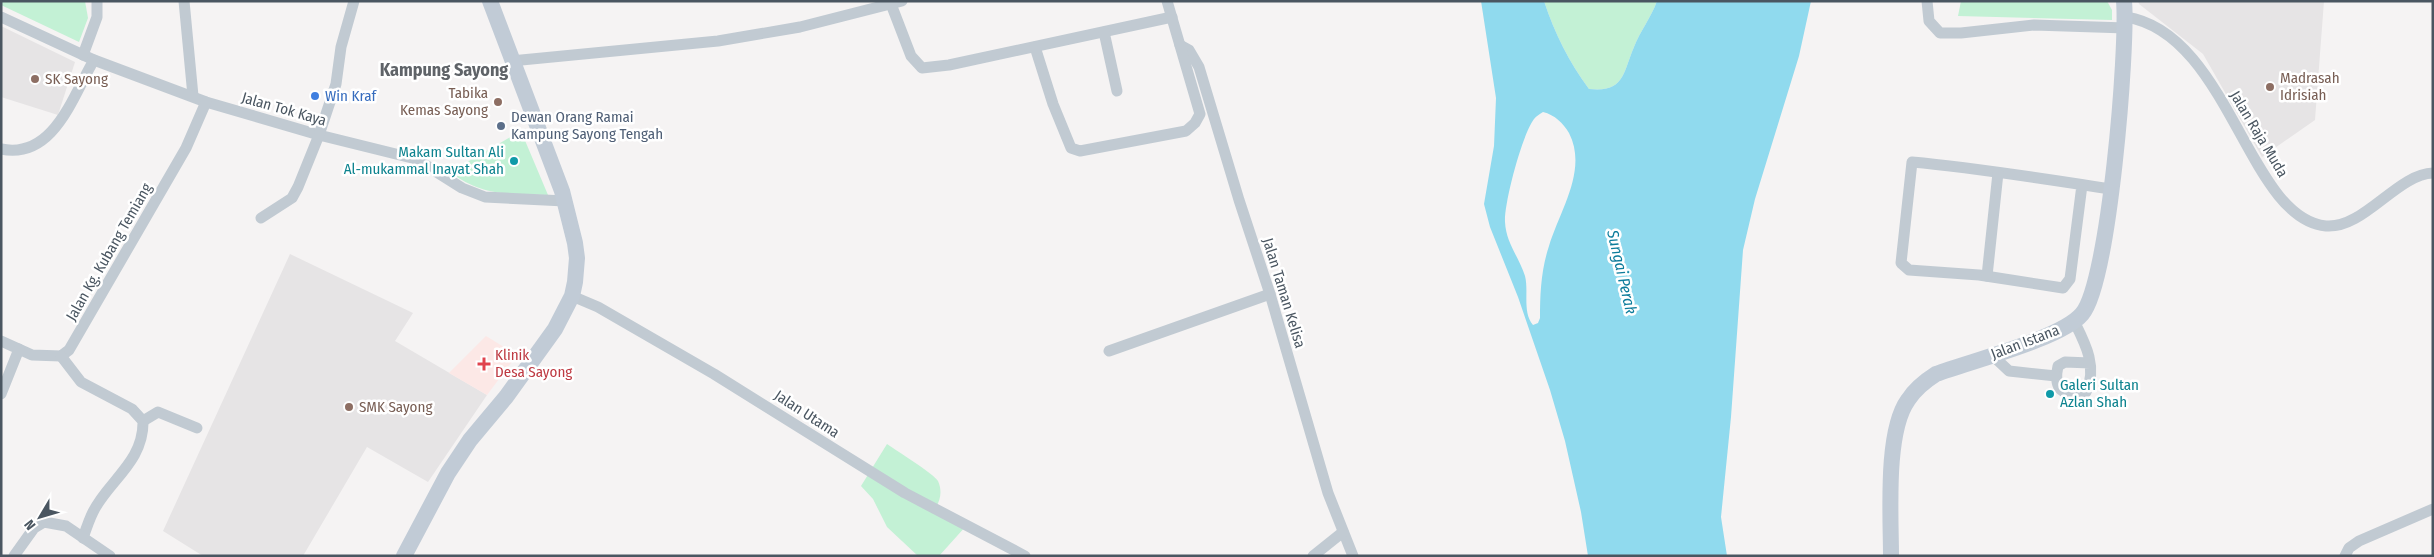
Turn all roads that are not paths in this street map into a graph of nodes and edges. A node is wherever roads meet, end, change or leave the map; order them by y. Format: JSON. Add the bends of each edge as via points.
{"nodes":[{"id":1,"x":97,"y":1,"type":"edge"},
{"id":2,"x":184,"y":1,"type":"edge"},
{"id":3,"x":354,"y":1,"type":"edge"},
{"id":4,"x":490,"y":1,"type":"edge"},
{"id":5,"x":1167,"y":1,"type":"edge"},
{"id":6,"x":1927,"y":1,"type":"edge"},
{"id":7,"x":897,"y":2,"type":"edge"},
{"id":8,"x":879,"y":4,"type":"edge"},
{"id":9,"x":2125,"y":15,"type":"edge"},
{"id":10,"x":1,"y":17,"type":"edge"},
{"id":11,"x":1172,"y":17,"type":"junction"},
{"id":12,"x":1104,"y":32,"type":"junction"},
{"id":13,"x":1180,"y":45,"type":"junction"},
{"id":14,"x":1034,"y":47,"type":"junction"},
{"id":15,"x":89,"y":57,"type":"junction"},
{"id":16,"x":511,"y":60,"type":"junction"},
{"id":17,"x":1117,"y":91,"type":"dead end"},
{"id":18,"x":193,"y":96,"type":"junction"},
{"id":19,"x":206,"y":102,"type":"junction"},
{"id":20,"x":319,"y":135,"type":"junction"},
{"id":21,"x":1,"y":149,"type":"edge"},
{"id":22,"x":1998,"y":173,"type":"junction"},
{"id":23,"x":2433,"y":173,"type":"edge"},
{"id":24,"x":2082,"y":185,"type":"junction"},
{"id":25,"x":2111,"y":189,"type":"junction"},
{"id":26,"x":565,"y":201,"type":"junction"},
{"id":27,"x":261,"y":218,"type":"dead end"},
{"id":28,"x":1987,"y":276,"type":"junction"},
{"id":29,"x":1270,"y":294,"type":"junction"},
{"id":30,"x":572,"y":296,"type":"junction"},
{"id":31,"x":2074,"y":321,"type":"junction"},
{"id":32,"x":1,"y":341,"type":"edge"},
{"id":33,"x":19,"y":348,"type":"junction"},
{"id":34,"x":1109,"y":351,"type":"dead end"},
{"id":35,"x":1992,"y":354,"type":"junction"},
{"id":36,"x":62,"y":356,"type":"junction"},
{"id":37,"x":2090,"y":363,"type":"junction"},
{"id":38,"x":2056,"y":376,"type":"junction"},
{"id":39,"x":1,"y":394,"type":"edge"},
{"id":40,"x":143,"y":420,"type":"junction"},
{"id":41,"x":197,"y":428,"type":"dead end"},
{"id":42,"x":2433,"y":509,"type":"edge"},
{"id":43,"x":1343,"y":532,"type":"junction"},
{"id":44,"x":84,"y":538,"type":"junction"},
{"id":45,"x":14,"y":556,"type":"edge"},
{"id":46,"x":110,"y":556,"type":"edge"},
{"id":47,"x":404,"y":556,"type":"edge"},
{"id":48,"x":1025,"y":556,"type":"edge"},
{"id":49,"x":1313,"y":556,"type":"edge"},
{"id":50,"x":1353,"y":556,"type":"edge"},
{"id":51,"x":1890,"y":556,"type":"edge"},
{"id":52,"x":2345,"y":556,"type":"edge"}],
"edges":[{"from":1,"to":15,"type":"street"},
{"from":2,"to":18,"type":"street"},
{"from":3,"to":20,"type":"street","via":[[341,47],[336,84]]},
{"from":4,"to":16,"type":"street"},
{"from":5,"to":11,"type":"street"},
{"from":6,"to":9,"type":"street","name":"Jalan Raja Muda","via":[[1929,21],[1940,33]]},
{"from":7,"to":8,"type":"street"},
{"from":7,"to":14,"type":"street","via":[[912,56],[922,68],[949,66]]},
{"from":8,"to":16,"type":"street","via":[[800,27],[718,41]]},
{"from":9,"to":23,"type":"street","name":"Jalan Raja Muda","via":[[2153,24],[2204,71],[2268,182],[2303,217],[2325,226],[2348,222],[2416,177]]},
{"from":9,"to":25,"type":"street","name":"Jalan Istana","via":[[2121,98]]},
{"from":10,"to":15,"type":"street","name":"Jalan Tok Kaya"},
{"from":11,"to":12,"type":"street"},
{"from":11,"to":13,"type":"street"},
{"from":12,"to":14,"type":"street"},
{"from":12,"to":17,"type":"street"},
{"from":13,"to":14,"type":"street","via":[[1200,114],[1196,123],[1186,131],[1080,151],[1071,148],[1066,138]]},
{"from":13,"to":29,"type":"street","name":"Jalan Taman Kelisa","via":[[1189,50],[1199,67]]},
{"from":15,"to":18,"type":"street","name":"Jalan Tok Kaya"},
{"from":15,"to":21,"type":"street","via":[[66,111],[45,139],[25,148]]},
{"from":16,"to":26,"type":"street"},
{"from":18,"to":19,"type":"street","name":"Jalan Tok Kaya"},
{"from":19,"to":20,"type":"street","name":"Jalan Tok Kaya"},
{"from":19,"to":36,"type":"street","name":"Jalan Kg. Kubang Temiang","via":[[186,148],[140,231],[69,350]]},
{"from":20,"to":26,"type":"street","name":"Jalan Tok Kaya","via":[[416,159],[462,188],[485,197]]},
{"from":20,"to":27,"type":"street","via":[[292,198]]},
{"from":22,"to":24,"type":"street"},
{"from":22,"to":28,"type":"street"},
{"from":22,"to":28,"type":"street","via":[[1912,162],[1901,263],[1910,270]]},
{"from":24,"to":25,"type":"street"},
{"from":24,"to":28,"type":"street","via":[[2070,279],[2063,288]]},
{"from":25,"to":31,"type":"street","name":"Jalan Istana","via":[[2101,256],[2090,301]]},
{"from":26,"to":30,"type":"street","via":[[577,258]]},
{"from":29,"to":34,"type":"street"},
{"from":29,"to":43,"type":"street","name":"Jalan Taman Kelisa","via":[[1328,493]]},
{"from":30,"to":47,"type":"street","via":[[555,329],[470,440]]},
{"from":30,"to":48,"type":"street","name":"Jalan Utama","via":[[598,307],[706,369],[905,493]]},
{"from":31,"to":35,"type":"street","name":"Jalan Istana","via":[[2054,333]]},
{"from":31,"to":37,"type":"street","via":[[2089,352]]},
{"from":32,"to":33,"type":"street"},
{"from":33,"to":36,"type":"street","via":[[32,355]]},
{"from":33,"to":39,"type":"street"},
{"from":35,"to":38,"type":"street","via":[[2009,371]]},
{"from":35,"to":51,"type":"street","name":"Jalan Istana","via":[[1936,374],[1907,400],[1895,434]]},
{"from":36,"to":40,"type":"street","via":[[81,382],[132,409]]},
{"from":37,"to":38,"type":"street","via":[[2065,362],[2058,366]]},
{"from":37,"to":38,"type":"street","via":[[2086,392],[2064,392],[2058,387]]},
{"from":40,"to":41,"type":"street","via":[[158,412]]},
{"from":40,"to":44,"type":"street","via":[[143,432],[137,448],[123,473],[93,511]]},
{"from":42,"to":52,"type":"street","via":[[2359,542],[2349,548]]},
{"from":43,"to":49,"type":"street"},
{"from":43,"to":50,"type":"street","name":"Jalan Taman Kelisa"},
{"from":44,"to":45,"type":"street","via":[[66,526],[44,522],[34,528]]},
{"from":44,"to":46,"type":"street"}]}
